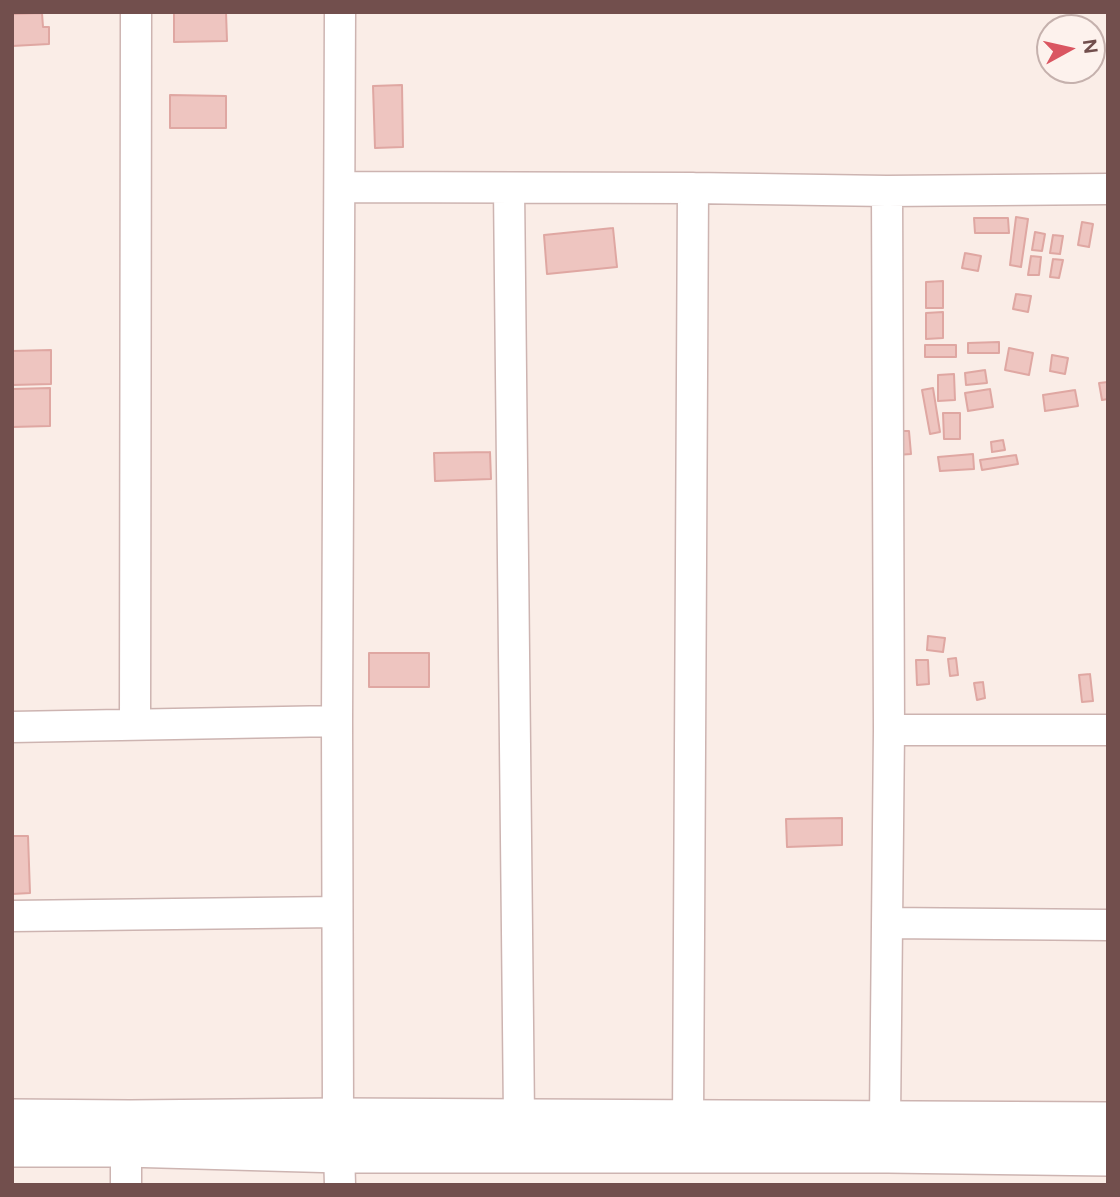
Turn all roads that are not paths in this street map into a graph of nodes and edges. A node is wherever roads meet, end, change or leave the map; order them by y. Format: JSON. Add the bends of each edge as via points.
{"nodes":[{"id":1,"x":136,"y":12,"type":"edge"},
{"id":2,"x":340,"y":12,"type":"edge"},
{"id":3,"x":340,"y":187,"type":"junction"},
{"id":4,"x":509,"y":188,"type":"junction"},
{"id":5,"x":693,"y":188,"type":"junction"},
{"id":6,"x":1108,"y":189,"type":"edge"},
{"id":7,"x":887,"y":191,"type":"junction"},
{"id":8,"x":337,"y":722,"type":"junction"},
{"id":9,"x":135,"y":723,"type":"junction"},
{"id":10,"x":12,"y":727,"type":"edge"},
{"id":11,"x":890,"y":730,"type":"junction"},
{"id":12,"x":1108,"y":730,"type":"edge"},
{"id":13,"x":337,"y":912,"type":"junction"},
{"id":14,"x":12,"y":916,"type":"edge"},
{"id":15,"x":887,"y":923,"type":"junction"},
{"id":16,"x":1108,"y":925,"type":"edge"},
{"id":17,"x":338,"y":1117,"type":"junction"},
{"id":18,"x":519,"y":1117,"type":"junction"},
{"id":19,"x":12,"y":1118,"type":"edge"},
{"id":20,"x":688,"y":1119,"type":"junction"},
{"id":21,"x":1108,"y":1121,"type":"edge"},
{"id":22,"x":886,"y":1136,"type":"junction"},
{"id":23,"x":12,"y":1148,"type":"edge"},
{"id":24,"x":126,"y":1148,"type":"junction"},
{"id":25,"x":1108,"y":1157,"type":"edge"},
{"id":26,"x":340,"y":1170,"type":"edge"},
{"id":27,"x":126,"y":1185,"type":"edge"}],
"edges":[{"from":1,"to":9,"type":"street"},
{"from":2,"to":3,"type":"street"},
{"from":3,"to":4,"type":"street"},
{"from":3,"to":8,"type":"street"},
{"from":4,"to":5,"type":"street"},
{"from":4,"to":18,"type":"street"},
{"from":5,"to":7,"type":"street"},
{"from":5,"to":20,"type":"street"},
{"from":6,"to":7,"type":"street"},
{"from":7,"to":11,"type":"street"},
{"from":8,"to":9,"type":"street"},
{"from":8,"to":13,"type":"street"},
{"from":9,"to":10,"type":"street"},
{"from":11,"to":12,"type":"street"},
{"from":11,"to":15,"type":"street"},
{"from":13,"to":14,"type":"street"},
{"from":13,"to":17,"type":"street"},
{"from":15,"to":16,"type":"street"},
{"from":15,"to":22,"type":"street"},
{"from":17,"to":18,"type":"street"},
{"from":17,"to":19,"type":"street"},
{"from":17,"to":26,"type":"street"},
{"from":18,"to":20,"type":"street"},
{"from":20,"to":22,"type":"street"},
{"from":21,"to":22,"type":"street"},
{"from":22,"to":25,"type":"street"},
{"from":22,"to":26,"type":"street"},
{"from":23,"to":24,"type":"street"},
{"from":24,"to":26,"type":"street"},
{"from":24,"to":27,"type":"street"}]}
